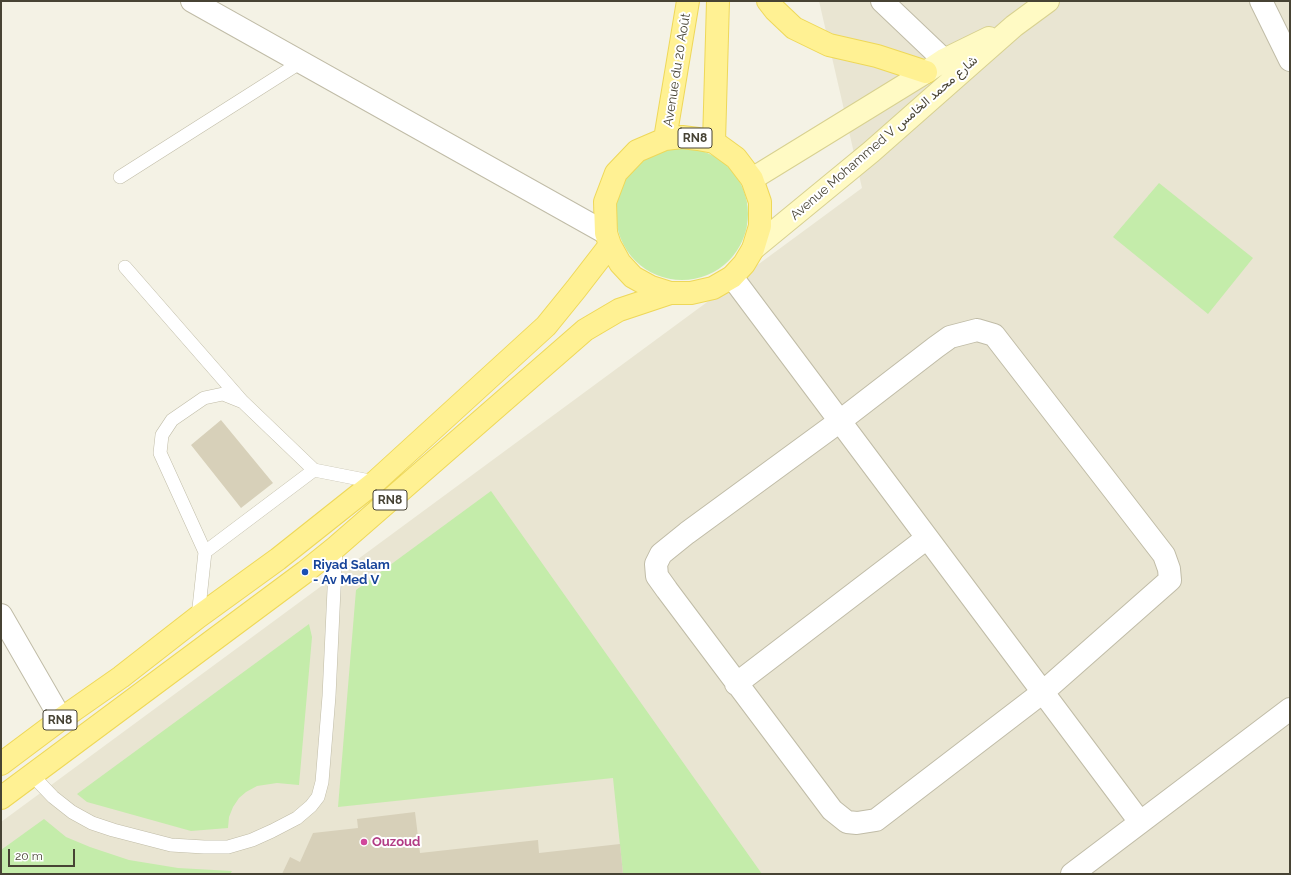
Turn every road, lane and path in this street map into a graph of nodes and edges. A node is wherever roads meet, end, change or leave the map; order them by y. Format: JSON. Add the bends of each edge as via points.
{"nodes":[{"id":1,"x":192,"y":1,"type":"edge"},
{"id":2,"x":688,"y":1,"type":"edge"},
{"id":3,"x":718,"y":1,"type":"edge"},
{"id":4,"x":768,"y":1,"type":"edge"},
{"id":5,"x":882,"y":1,"type":"edge"},
{"id":6,"x":1048,"y":1,"type":"edge"},
{"id":7,"x":1261,"y":1,"type":"edge"},
{"id":8,"x":1014,"y":26,"type":"junction"},
{"id":9,"x":944,"y":60,"type":"junction"},
{"id":10,"x":1290,"y":60,"type":"edge"},
{"id":11,"x":301,"y":62,"type":"junction"},
{"id":12,"x":926,"y":72,"type":"junction"},
{"id":13,"x":665,"y":139,"type":"junction"},
{"id":14,"x":714,"y":142,"type":"junction"},
{"id":15,"x":120,"y":177,"type":"dead end"},
{"id":16,"x":752,"y":179,"type":"junction"},
{"id":17,"x":608,"y":239,"type":"junction"},
{"id":18,"x":753,"y":250,"type":"junction"},
{"id":19,"x":125,"y":267,"type":"dead end"},
{"id":20,"x":732,"y":277,"type":"junction"},
{"id":21,"x":670,"y":293,"type":"junction"},
{"id":22,"x":243,"y":402,"type":"junction"},
{"id":23,"x":840,"y":421,"type":"junction"},
{"id":24,"x":314,"y":470,"type":"junction"},
{"id":25,"x":375,"y":482,"type":"junction"},
{"id":26,"x":927,"y":538,"type":"junction"},
{"id":27,"x":336,"y":547,"type":"junction"},
{"id":28,"x":205,"y":552,"type":"junction"},
{"id":29,"x":1,"y":616,"type":"edge"},
{"id":30,"x":198,"y":617,"type":"junction"},
{"id":31,"x":736,"y":684,"type":"junction"},
{"id":32,"x":1043,"y":692,"type":"junction"},
{"id":33,"x":1290,"y":709,"type":"edge"},
{"id":34,"x":61,"y":719,"type":"junction"},
{"id":35,"x":1,"y":764,"type":"edge"},
{"id":36,"x":32,"y":775,"type":"junction"},
{"id":37,"x":1,"y":798,"type":"edge"},
{"id":38,"x":1140,"y":822,"type":"junction"},
{"id":39,"x":1072,"y":874,"type":"edge"}],
"edges":[{"from":1,"to":11,"type":"street"},
{"from":2,"to":13,"type":"main road","name":"Avenue du 20 Août","number":"RN8"},
{"from":3,"to":14,"type":"main road","number":"RN8"},
{"from":4,"to":12,"type":"main road","via":[[794,28],[829,45],[877,56]]},
{"from":5,"to":9,"type":"street"},
{"from":6,"to":8,"type":"main road","name":"Avenue Mohammed V شارع محمد الخامس"},
{"from":7,"to":10,"type":"street"},
{"from":8,"to":9,"type":"main road","name":"Avenue Mohammed V شارع محمد الخامس"},
{"from":8,"to":18,"type":"main road","name":"Avenue Mohammed V شارع محمد الخامس","via":[[871,152]]},
{"from":9,"to":12,"type":"main road","name":"Avenue Mohammed V شارع محمد الخامس"},
{"from":11,"to":15,"type":"lane"},
{"from":11,"to":17,"type":"street"},
{"from":12,"to":16,"type":"main road","name":"Avenue Mohammed V شارع محمد الخامس"},
{"from":13,"to":14,"type":"main road","number":"RN8","via":[[682,137]]},
{"from":13,"to":17,"type":"main road","number":"RN8","via":[[637,151],[616,173],[605,202]]},
{"from":14,"to":16,"type":"main road","number":"RN8","via":[[736,158]]},
{"from":16,"to":18,"type":"main road","number":"RN8","via":[[760,202],[760,226]]},
{"from":17,"to":21,"type":"main road","number":"RN8","via":[[620,263],[634,277],[651,287]]},
{"from":17,"to":25,"type":"main road","number":"RN8","via":[[576,289],[546,326]]},
{"from":18,"to":20,"type":"main road","number":"RN8"},
{"from":19,"to":22,"type":"lane"},
{"from":20,"to":21,"type":"main road","number":"RN8","via":[[713,288],[692,293]]},
{"from":20,"to":23,"type":"street"},
{"from":21,"to":27,"type":"main road","number":"RN8","via":[[619,310],[585,330]]},
{"from":22,"to":24,"type":"lane"},
{"from":22,"to":28,"type":"lane","via":[[223,394],[204,398],[172,420],[162,435],[160,453]]},
{"from":23,"to":26,"type":"street"},
{"from":23,"to":31,"type":"street","via":[[687,533],[661,554],[656,564],[657,576]]},
{"from":23,"to":32,"type":"street","via":[[950,337],[976,330],[994,335],[1164,555],[1170,580]]},
{"from":24,"to":25,"type":"lane"},
{"from":24,"to":28,"type":"lane"},
{"from":25,"to":30,"type":"main road","number":"RN8","via":[[278,559]]},
{"from":26,"to":31,"type":"street"},
{"from":26,"to":32,"type":"street"},
{"from":27,"to":36,"type":"main road","number":"RN8"},
{"from":27,"to":36,"type":"lane","via":[[322,782],[318,797],[297,818],[258,837],[228,847],[171,845],[92,823],[53,798]]},
{"from":28,"to":30,"type":"lane"},
{"from":29,"to":34,"type":"street"},
{"from":30,"to":34,"type":"main road","number":"RN8","via":[[121,677]]},
{"from":31,"to":32,"type":"street","via":[[832,810],[847,822],[857,823],[876,820]]},
{"from":32,"to":38,"type":"street"},
{"from":33,"to":38,"type":"street"},
{"from":34,"to":35,"type":"main road","number":"RN8"},
{"from":36,"to":37,"type":"main road","number":"RN8"},
{"from":38,"to":39,"type":"street"}]}
